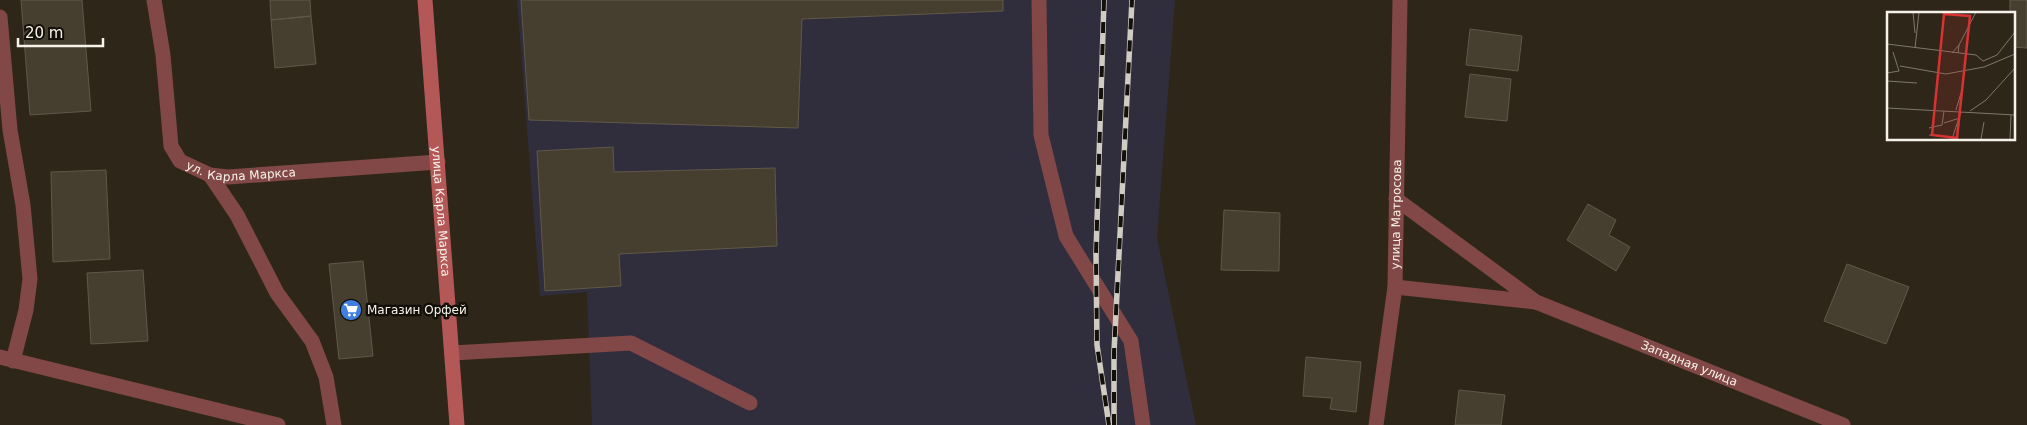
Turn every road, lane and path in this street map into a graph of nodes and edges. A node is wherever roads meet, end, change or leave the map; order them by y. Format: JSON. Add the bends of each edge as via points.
{"nodes":[{"id":1,"x":154,"y":0,"type":"edge"},
{"id":2,"x":425,"y":0,"type":"edge"},
{"id":3,"x":1039,"y":0,"type":"edge"},
{"id":4,"x":1400,"y":0,"type":"edge"},
{"id":5,"x":0,"y":17,"type":"edge"},
{"id":6,"x":438,"y":162,"type":"junction"},
{"id":7,"x":210,"y":174,"type":"junction"},
{"id":8,"x":1396,"y":199,"type":"junction"},
{"id":9,"x":1395,"y":287,"type":"junction"},
{"id":10,"x":1536,"y":302,"type":"junction"},
{"id":11,"x":452,"y":353,"type":"junction"},
{"id":12,"x":7,"y":359,"type":"edge"},
{"id":13,"x":750,"y":403,"type":"dead end"},
{"id":14,"x":278,"y":425,"type":"edge"},
{"id":15,"x":334,"y":425,"type":"edge"},
{"id":16,"x":457,"y":425,"type":"edge"},
{"id":17,"x":1143,"y":425,"type":"edge"},
{"id":18,"x":1376,"y":425,"type":"edge"},
{"id":19,"x":1843,"y":425,"type":"edge"}],
"edges":[{"from":1,"to":7,"type":"street","name":"ул. Карла Маркса","via":[[163,54],[171,146],[180,160]]},
{"from":2,"to":6,"type":"main road","name":"улица Карла Маркса"},
{"from":3,"to":17,"type":"street","via":[[1041,134],[1066,236],[1131,341]]},
{"from":4,"to":8,"type":"street","name":"улица Матросова"},
{"from":5,"to":12,"type":"street","via":[[10,130],[23,205],[30,279],[26,310]]},
{"from":6,"to":7,"type":"street","name":"ул. Карла Маркса","via":[[228,177]]},
{"from":6,"to":11,"type":"main road","name":"улица Карла Маркса"},
{"from":7,"to":15,"type":"street","via":[[237,215],[277,293],[312,341],[326,377]]},
{"from":8,"to":9,"type":"street","name":"улица Матросова"},
{"from":8,"to":10,"type":"street"},
{"from":9,"to":10,"type":"street"},
{"from":9,"to":18,"type":"street","name":"улица Матросова"},
{"from":10,"to":19,"type":"street","name":"Западная улица"},
{"from":11,"to":13,"type":"street","via":[[631,343]]},
{"from":11,"to":16,"type":"main road","name":"улица Карла Маркса"},
{"from":12,"to":14,"type":"street"}]}
